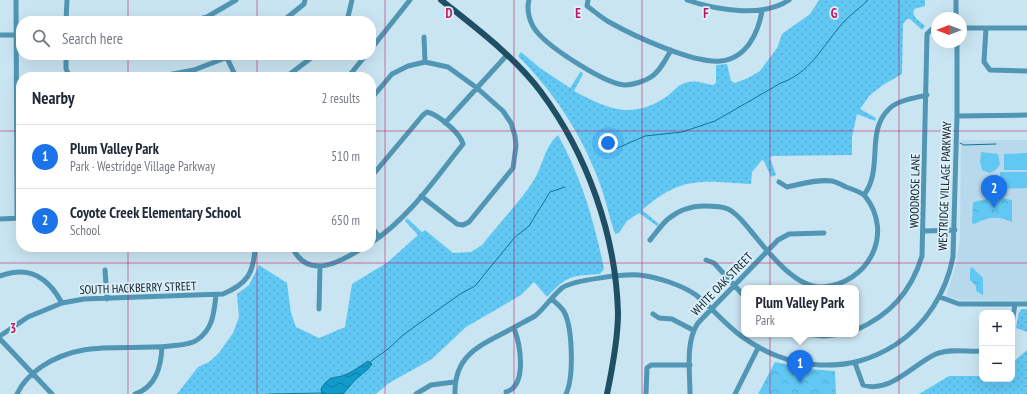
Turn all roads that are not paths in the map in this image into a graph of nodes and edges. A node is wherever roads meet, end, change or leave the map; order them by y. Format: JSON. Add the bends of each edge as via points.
{"nodes":[{"id":1,"x":16,"y":0,"type":"edge"},
{"id":2,"x":67,"y":0,"type":"edge"},
{"id":3,"x":236,"y":0,"type":"edge"},
{"id":4,"x":305,"y":0,"type":"edge"},
{"id":5,"x":352,"y":0,"type":"edge"},
{"id":6,"x":410,"y":0,"type":"edge"},
{"id":7,"x":440,"y":0,"type":"edge"},
{"id":8,"x":529,"y":0,"type":"edge"},
{"id":9,"x":588,"y":0,"type":"edge"},
{"id":10,"x":687,"y":0,"type":"edge"},
{"id":11,"x":789,"y":0,"type":"edge"},
{"id":12,"x":956,"y":0,"type":"edge"},
{"id":13,"x":762,"y":11,"type":"junction"},
{"id":14,"x":956,"y":12,"type":"edge"},
{"id":15,"x":17,"y":16,"type":"edge"},
{"id":16,"x":66,"y":16,"type":"edge"},
{"id":17,"x":212,"y":16,"type":"edge"},
{"id":18,"x":289,"y":16,"type":"edge"},
{"id":19,"x":348,"y":16,"type":"edge"},
{"id":20,"x":967,"y":28,"type":"edge"},
{"id":21,"x":986,"y":28,"type":"junction"},
{"id":22,"x":1027,"y":28,"type":"edge"},
{"id":23,"x":931,"y":30,"type":"edge"},
{"id":24,"x":0,"y":35,"type":"edge"},
{"id":25,"x":16,"y":35,"type":"edge"},
{"id":26,"x":424,"y":37,"type":"dead end"},
{"id":27,"x":376,"y":39,"type":"edge"},
{"id":28,"x":956,"y":48,"type":"edge"},
{"id":29,"x":671,"y":50,"type":"junction"},
{"id":30,"x":506,"y":55,"type":"junction"},
{"id":31,"x":18,"y":60,"type":"edge"},
{"id":32,"x":66,"y":60,"type":"edge"},
{"id":33,"x":217,"y":60,"type":"edge"},
{"id":34,"x":228,"y":60,"type":"edge"},
{"id":35,"x":308,"y":60,"type":"edge"},
{"id":36,"x":362,"y":60,"type":"edge"},
{"id":37,"x":425,"y":62,"type":"junction"},
{"id":38,"x":1027,"y":71,"type":"edge"},
{"id":39,"x":18,"y":72,"type":"edge"},
{"id":40,"x":68,"y":72,"type":"edge"},
{"id":41,"x":184,"y":72,"type":"edge"},
{"id":42,"x":234,"y":72,"type":"edge"},
{"id":43,"x":293,"y":72,"type":"edge"},
{"id":44,"x":352,"y":72,"type":"edge"},
{"id":45,"x":477,"y":88,"type":"junction"},
{"id":46,"x":376,"y":93,"type":"edge"},
{"id":47,"x":927,"y":95,"type":"junction"},
{"id":48,"x":1027,"y":115,"type":"edge"},
{"id":49,"x":957,"y":116,"type":"junction"},
{"id":50,"x":445,"y":123,"type":"junction"},
{"id":51,"x":376,"y":171,"type":"edge"},
{"id":52,"x":779,"y":182,"type":"dead end"},
{"id":53,"x":864,"y":195,"type":"junction"},
{"id":54,"x":421,"y":196,"type":"junction"},
{"id":55,"x":16,"y":218,"type":"edge"},
{"id":56,"x":0,"y":219,"type":"edge"},
{"id":57,"x":924,"y":230,"type":"junction"},
{"id":58,"x":955,"y":230,"type":"junction"},
{"id":59,"x":376,"y":233,"type":"edge"},
{"id":60,"x":824,"y":233,"type":"dead end"},
{"id":61,"x":379,"y":237,"type":"junction"},
{"id":62,"x":376,"y":239,"type":"edge"},
{"id":63,"x":650,"y":240,"type":"dead end"},
{"id":64,"x":768,"y":251,"type":"junction"},
{"id":65,"x":255,"y":252,"type":"edge"},
{"id":66,"x":294,"y":252,"type":"edge"},
{"id":67,"x":354,"y":252,"type":"edge"},
{"id":68,"x":706,"y":260,"type":"dead end"},
{"id":69,"x":320,"y":267,"type":"junction"},
{"id":70,"x":105,"y":270,"type":"dead end"},
{"id":71,"x":0,"y":276,"type":"edge"},
{"id":72,"x":614,"y":277,"type":"junction"},
{"id":73,"x":814,"y":285,"type":"edge"},
{"id":74,"x":830,"y":285,"type":"edge"},
{"id":75,"x":734,"y":286,"type":"junction"},
{"id":76,"x":741,"y":293,"type":"edge"},
{"id":77,"x":216,"y":295,"type":"junction"},
{"id":78,"x":940,"y":298,"type":"junction"},
{"id":79,"x":107,"y":299,"type":"junction"},
{"id":80,"x":552,"y":299,"type":"junction"},
{"id":81,"x":62,"y":303,"type":"junction"},
{"id":82,"x":1015,"y":304,"type":"junction"},
{"id":83,"x":1027,"y":304,"type":"edge"},
{"id":84,"x":319,"y":308,"type":"dead end"},
{"id":85,"x":712,"y":309,"type":"junction"},
{"id":86,"x":1014,"y":310,"type":"edge"},
{"id":87,"x":653,"y":314,"type":"dead end"},
{"id":88,"x":514,"y":328,"type":"junction"},
{"id":89,"x":859,"y":329,"type":"edge"},
{"id":90,"x":693,"y":330,"type":"junction"},
{"id":91,"x":741,"y":335,"type":"edge"},
{"id":92,"x":744,"y":337,"type":"edge"},
{"id":93,"x":0,"y":338,"type":"edge"},
{"id":94,"x":162,"y":347,"type":"junction"},
{"id":95,"x":758,"y":348,"type":"junction"},
{"id":96,"x":979,"y":351,"type":"edge"},
{"id":97,"x":855,"y":363,"type":"junction"},
{"id":98,"x":690,"y":365,"type":"junction"},
{"id":99,"x":32,"y":374,"type":"junction"},
{"id":100,"x":454,"y":382,"type":"junction"},
{"id":101,"x":506,"y":392,"type":"dead end"},
{"id":102,"x":17,"y":394,"type":"edge"},
{"id":103,"x":52,"y":394,"type":"edge"},
{"id":104,"x":135,"y":394,"type":"edge"},
{"id":105,"x":416,"y":394,"type":"edge"},
{"id":106,"x":455,"y":394,"type":"edge"},
{"id":107,"x":566,"y":394,"type":"edge"},
{"id":108,"x":607,"y":394,"type":"edge"},
{"id":109,"x":646,"y":394,"type":"edge"},
{"id":110,"x":690,"y":394,"type":"edge"},
{"id":111,"x":735,"y":394,"type":"edge"}],
"edges":[{"from":1,"to":15,"type":"street"},
{"from":2,"to":16,"type":"street"},
{"from":3,"to":17,"type":"street"},
{"from":4,"to":18,"type":"street","via":[[304,4]]},
{"from":5,"to":19,"type":"street"},
{"from":6,"to":27,"type":"street"},
{"from":7,"to":30,"type":"main road"},
{"from":8,"to":29,"type":"street","via":[[530,19],[536,31],[547,42],[583,68],[624,85],[652,77]]},
{"from":9,"to":29,"type":"street","via":[[587,6],[608,22]]},
{"from":10,"to":13,"type":"street","via":[[715,7]]},
{"from":11,"to":13,"type":"street"},
{"from":12,"to":14,"type":"street"},
{"from":13,"to":29,"type":"street","via":[[757,33],[747,48],[733,57],[715,61]]},
{"from":20,"to":21,"type":"street"},
{"from":21,"to":22,"type":"street"},
{"from":21,"to":38,"type":"street","via":[[984,62],[990,70]]},
{"from":23,"to":47,"type":"street","name":"WOODROSE LANE","via":[[927,34]]},
{"from":24,"to":25,"type":"street"},
{"from":26,"to":37,"type":"street"},
{"from":28,"to":49,"type":"street","name":"WESTRIDGE VILLAGE PARKWAY"},
{"from":30,"to":45,"type":"street"},
{"from":30,"to":72,"type":"main road","via":[[540,91],[565,127],[581,157],[591,181],[610,248]]},
{"from":31,"to":39,"type":"street"},
{"from":32,"to":40,"type":"street"},
{"from":33,"to":41,"type":"street"},
{"from":34,"to":42,"type":"street"},
{"from":35,"to":43,"type":"street"},
{"from":36,"to":44,"type":"street"},
{"from":37,"to":45,"type":"street","via":[[448,67]]},
{"from":37,"to":46,"type":"street","via":[[408,66],[392,74]]},
{"from":45,"to":50,"type":"street"},
{"from":45,"to":54,"type":"street","via":[[503,111],[511,123],[516,146],[513,168],[469,222],[463,225],[456,224]]},
{"from":47,"to":53,"type":"street","via":[[903,101],[889,108],[881,120],[875,144],[874,176]]},
{"from":47,"to":57,"type":"street","name":"WOODROSE LANE"},
{"from":48,"to":49,"type":"street"},
{"from":49,"to":58,"type":"street","name":"WESTRIDGE VILLAGE PARKWAY"},
{"from":50,"to":51,"type":"street","via":[[434,114],[423,114]]},
{"from":50,"to":54,"type":"street","via":[[461,137],[463,144]]},
{"from":52,"to":53,"type":"street","via":[[787,187],[815,181],[833,181]]},
{"from":53,"to":74,"type":"street","via":[[875,217],[875,249],[869,262],[858,274]]},
{"from":54,"to":61,"type":"street","via":[[400,221]]},
{"from":55,"to":56,"type":"street"},
{"from":57,"to":58,"type":"street"},
{"from":57,"to":89,"type":"street","name":"WOODROSE LANE","via":[[922,256],[917,273],[896,305]]},
{"from":58,"to":78,"type":"street","name":"WESTRIDGE VILLAGE PARKWAY","via":[[952,264]]},
{"from":59,"to":61,"type":"street"},
{"from":60,"to":64,"type":"street","name":"WHITE OAK STREET","via":[[789,234],[778,240]]},
{"from":61,"to":62,"type":"street"},
{"from":63,"to":64,"type":"street","via":[[667,220],[684,209],[712,206],[728,209],[739,217]]},
{"from":64,"to":73,"type":"street","via":[[791,274]]},
{"from":64,"to":75,"type":"street","name":"WHITE OAK STREET"},
{"from":65,"to":77,"type":"street","name":"SOUTH HACKBERRY STREET","via":[[255,262],[244,281],[236,289]]},
{"from":66,"to":69,"type":"street","via":[[307,264]]},
{"from":67,"to":69,"type":"street"},
{"from":68,"to":75,"type":"street","via":[[714,263]]},
{"from":69,"to":84,"type":"street"},
{"from":70,"to":79,"type":"street"},
{"from":71,"to":81,"type":"street","via":[[23,272],[35,274],[55,290]]},
{"from":72,"to":80,"type":"street","name":"WESTRIDGE VILLAGE PARKWAY","via":[[575,282],[563,288]]},
{"from":72,"to":85,"type":"street","name":"WESTRIDGE VILLAGE PARKWAY","via":[[639,275],[674,284],[694,294]]},
{"from":72,"to":108,"type":"main road","via":[[618,314]]},
{"from":75,"to":76,"type":"street"},
{"from":75,"to":85,"type":"street","name":"WHITE OAK STREET"},
{"from":77,"to":79,"type":"street","name":"SOUTH HACKBERRY STREET"},
{"from":77,"to":94,"type":"street","via":[[214,317],[202,336],[187,344]]},
{"from":78,"to":82,"type":"street","via":[[959,304]]},
{"from":78,"to":97,"type":"street","name":"WESTRIDGE VILLAGE PARKWAY","via":[[925,319],[906,338],[873,357]]},
{"from":79,"to":81,"type":"street","name":"SOUTH HACKBERRY STREET","via":[[84,299]]},
{"from":80,"to":88,"type":"street","name":"WESTRIDGE VILLAGE PARKWAY","via":[[536,315]]},
{"from":80,"to":107,"type":"street","via":[[563,310],[570,330],[570,380]]},
{"from":81,"to":93,"type":"street","name":"SOUTH HACKBERRY STREET","via":[[28,317]]},
{"from":82,"to":83,"type":"street"},
{"from":82,"to":86,"type":"street"},
{"from":85,"to":90,"type":"street","name":"WHITE OAK STREET"},
{"from":85,"to":91,"type":"street","name":"WESTRIDGE VILLAGE PARKWAY"},
{"from":87,"to":90,"type":"street","via":[[659,318],[672,319]]},
{"from":88,"to":100,"type":"street","name":"WESTRIDGE VILLAGE PARKWAY","via":[[467,355]]},
{"from":88,"to":101,"type":"street","via":[[520,343],[520,370],[517,385],[513,390]]},
{"from":90,"to":98,"type":"street","name":"WHITE OAK STREET"},
{"from":92,"to":95,"type":"street","name":"WESTRIDGE VILLAGE PARKWAY"},
{"from":93,"to":99,"type":"street"},
{"from":94,"to":99,"type":"street","via":[[74,350],[54,358]]},
{"from":94,"to":104,"type":"street","via":[[161,364],[156,376],[144,391]]},
{"from":95,"to":97,"type":"street","name":"WESTRIDGE VILLAGE PARKWAY","via":[[799,364]]},
{"from":95,"to":111,"type":"street"},
{"from":96,"to":97,"type":"street","via":[[936,354],[903,375],[875,388],[862,385]]},
{"from":98,"to":109,"type":"street","via":[[651,365],[647,368]]},
{"from":98,"to":110,"type":"street","name":"WHITE OAK STREET"},
{"from":99,"to":102,"type":"street"},
{"from":99,"to":103,"type":"street"},
{"from":100,"to":105,"type":"street","via":[[431,385]]},
{"from":100,"to":106,"type":"street"}]}
